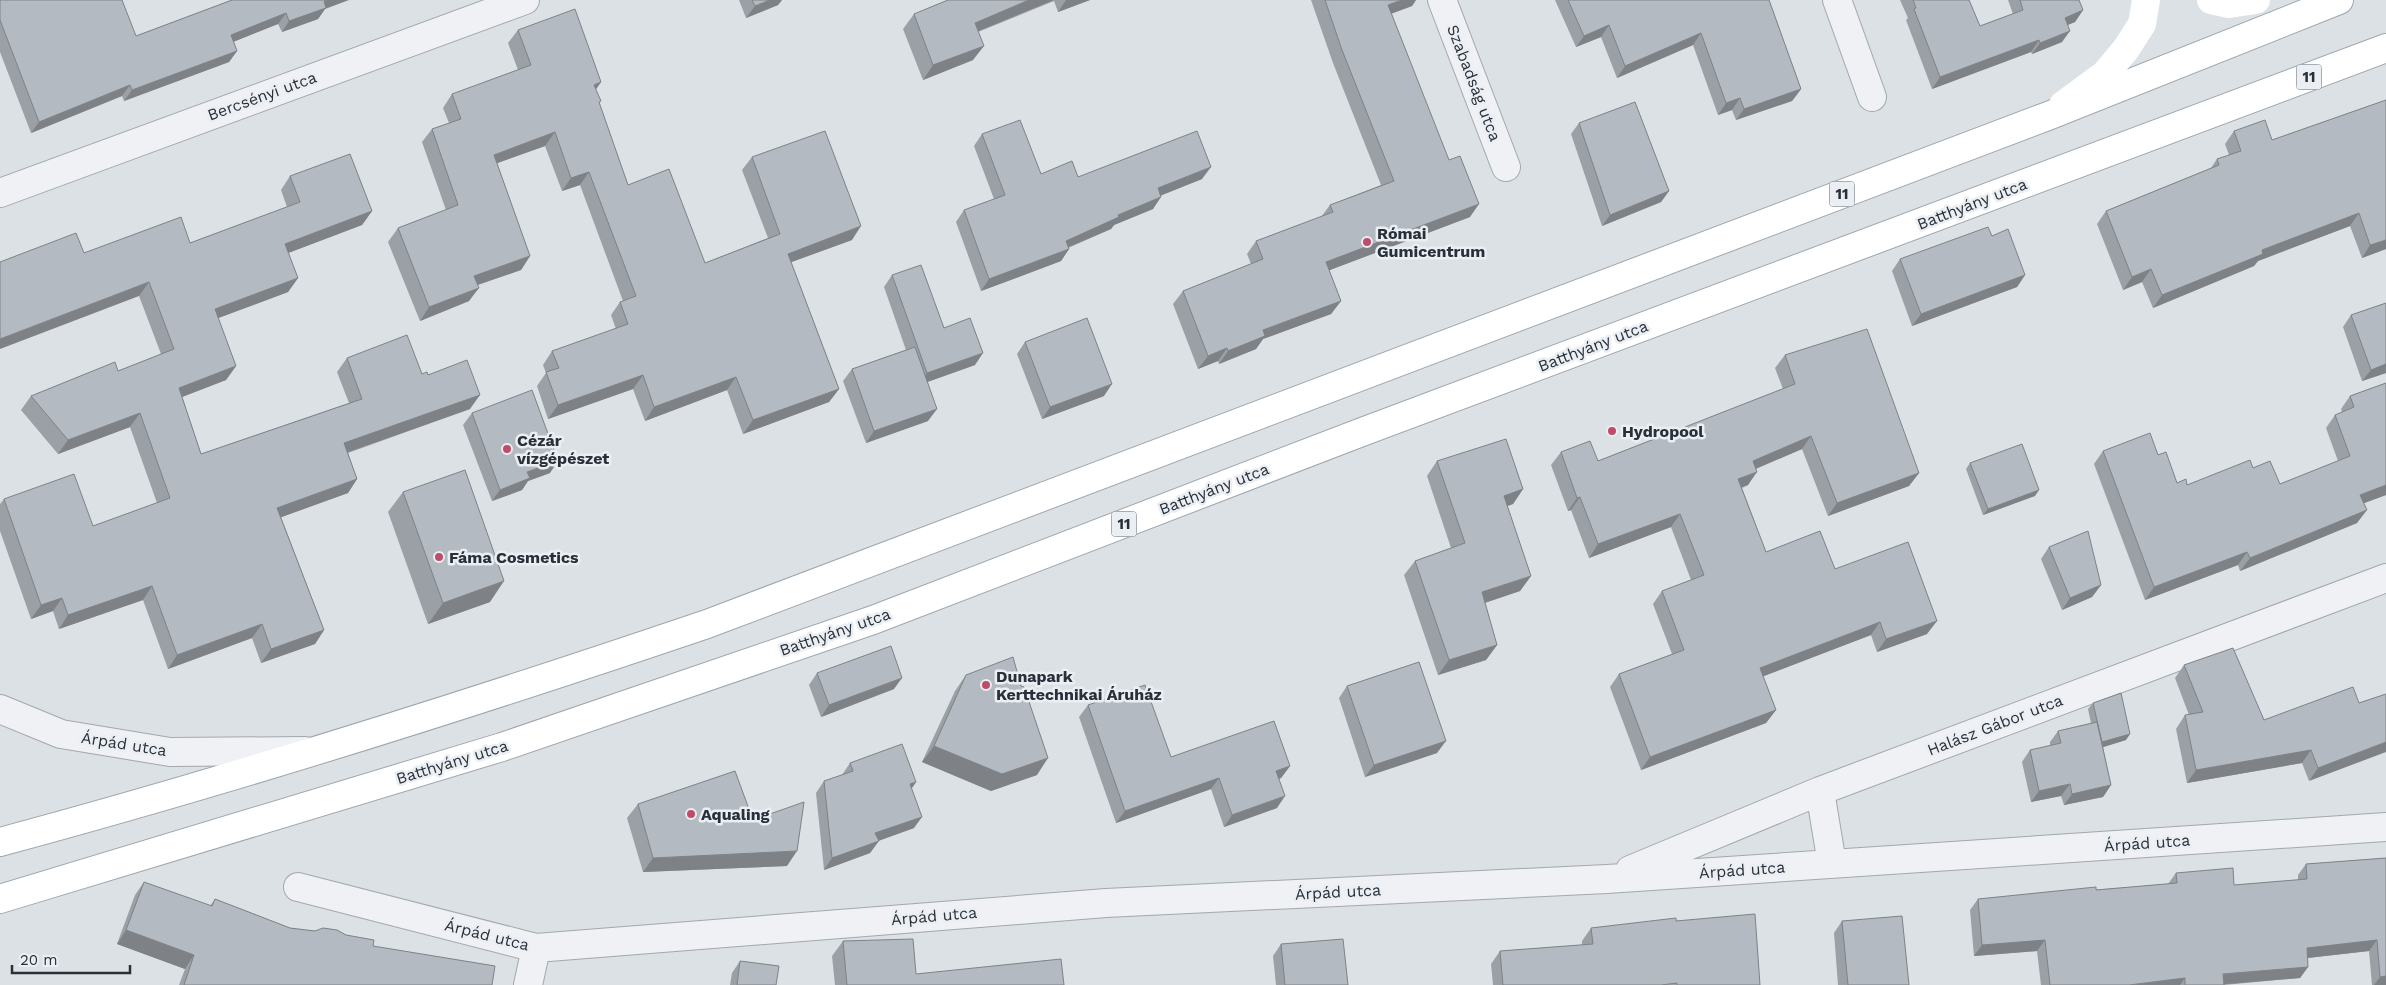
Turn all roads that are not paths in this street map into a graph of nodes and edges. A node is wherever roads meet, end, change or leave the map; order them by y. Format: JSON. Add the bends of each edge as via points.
{"nodes":[{"id":1,"x":525,"y":0,"type":"edge"},
{"id":2,"x":1442,"y":0,"type":"edge"},
{"id":3,"x":1837,"y":0,"type":"edge"},
{"id":4,"x":2146,"y":0,"type":"edge"},
{"id":5,"x":2212,"y":0,"type":"edge"},
{"id":6,"x":2256,"y":0,"type":"edge"},
{"id":7,"x":2339,"y":0,"type":"edge"},
{"id":8,"x":2386,"y":48,"type":"edge"},
{"id":9,"x":1872,"y":97,"type":"dead end"},
{"id":10,"x":2048,"y":116,"type":"junction"},
{"id":11,"x":1506,"y":166,"type":"dead end"},
{"id":12,"x":2,"y":185,"type":"edge"},
{"id":13,"x":2386,"y":578,"type":"edge"},
{"id":14,"x":0,"y":709,"type":"edge"},
{"id":15,"x":314,"y":751,"type":"junction"},
{"id":16,"x":1820,"y":791,"type":"junction"},
{"id":17,"x":2386,"y":827,"type":"edge"},
{"id":18,"x":0,"y":842,"type":"edge"},
{"id":19,"x":1832,"y":864,"type":"junction"},
{"id":20,"x":1607,"y":879,"type":"junction"},
{"id":21,"x":298,"y":887,"type":"dead end"},
{"id":22,"x":0,"y":899,"type":"edge"},
{"id":23,"x":536,"y":948,"type":"junction"},
{"id":24,"x":528,"y":985,"type":"edge"}],
"edges":[{"from":1,"to":12,"type":"street","name":"Bercsényi utca"},
{"from":2,"to":11,"type":"street","name":"Szabadság utca"},
{"from":3,"to":9,"type":"street"},
{"from":4,"to":10,"type":"main road","via":[[2142,24],[2105,74]]},
{"from":5,"to":6,"type":"main road","via":[[2229,4]]},
{"from":7,"to":10,"type":"main road","number":"11"},
{"from":8,"to":22,"type":"main road","name":"Batthyány utca","number":"11","via":[[1362,432],[873,620],[502,748]]},
{"from":10,"to":15,"type":"main road","number":"11","via":[[707,624]]},
{"from":13,"to":16,"type":"street","name":"Halász Gábor utca"},
{"from":14,"to":15,"type":"street","name":"Árpád utca","via":[[61,734],[170,752]]},
{"from":15,"to":18,"type":"main road","number":"11"},
{"from":16,"to":19,"type":"street"},
{"from":16,"to":20,"type":"street","name":"Halász Gábor utca"},
{"from":17,"to":19,"type":"street","name":"Árpád utca"},
{"from":19,"to":20,"type":"street","name":"Árpád utca"},
{"from":20,"to":23,"type":"street","name":"Árpád utca","via":[[1106,903]]},
{"from":21,"to":23,"type":"street","name":"Árpád utca"},
{"from":23,"to":24,"type":"street"}]}
